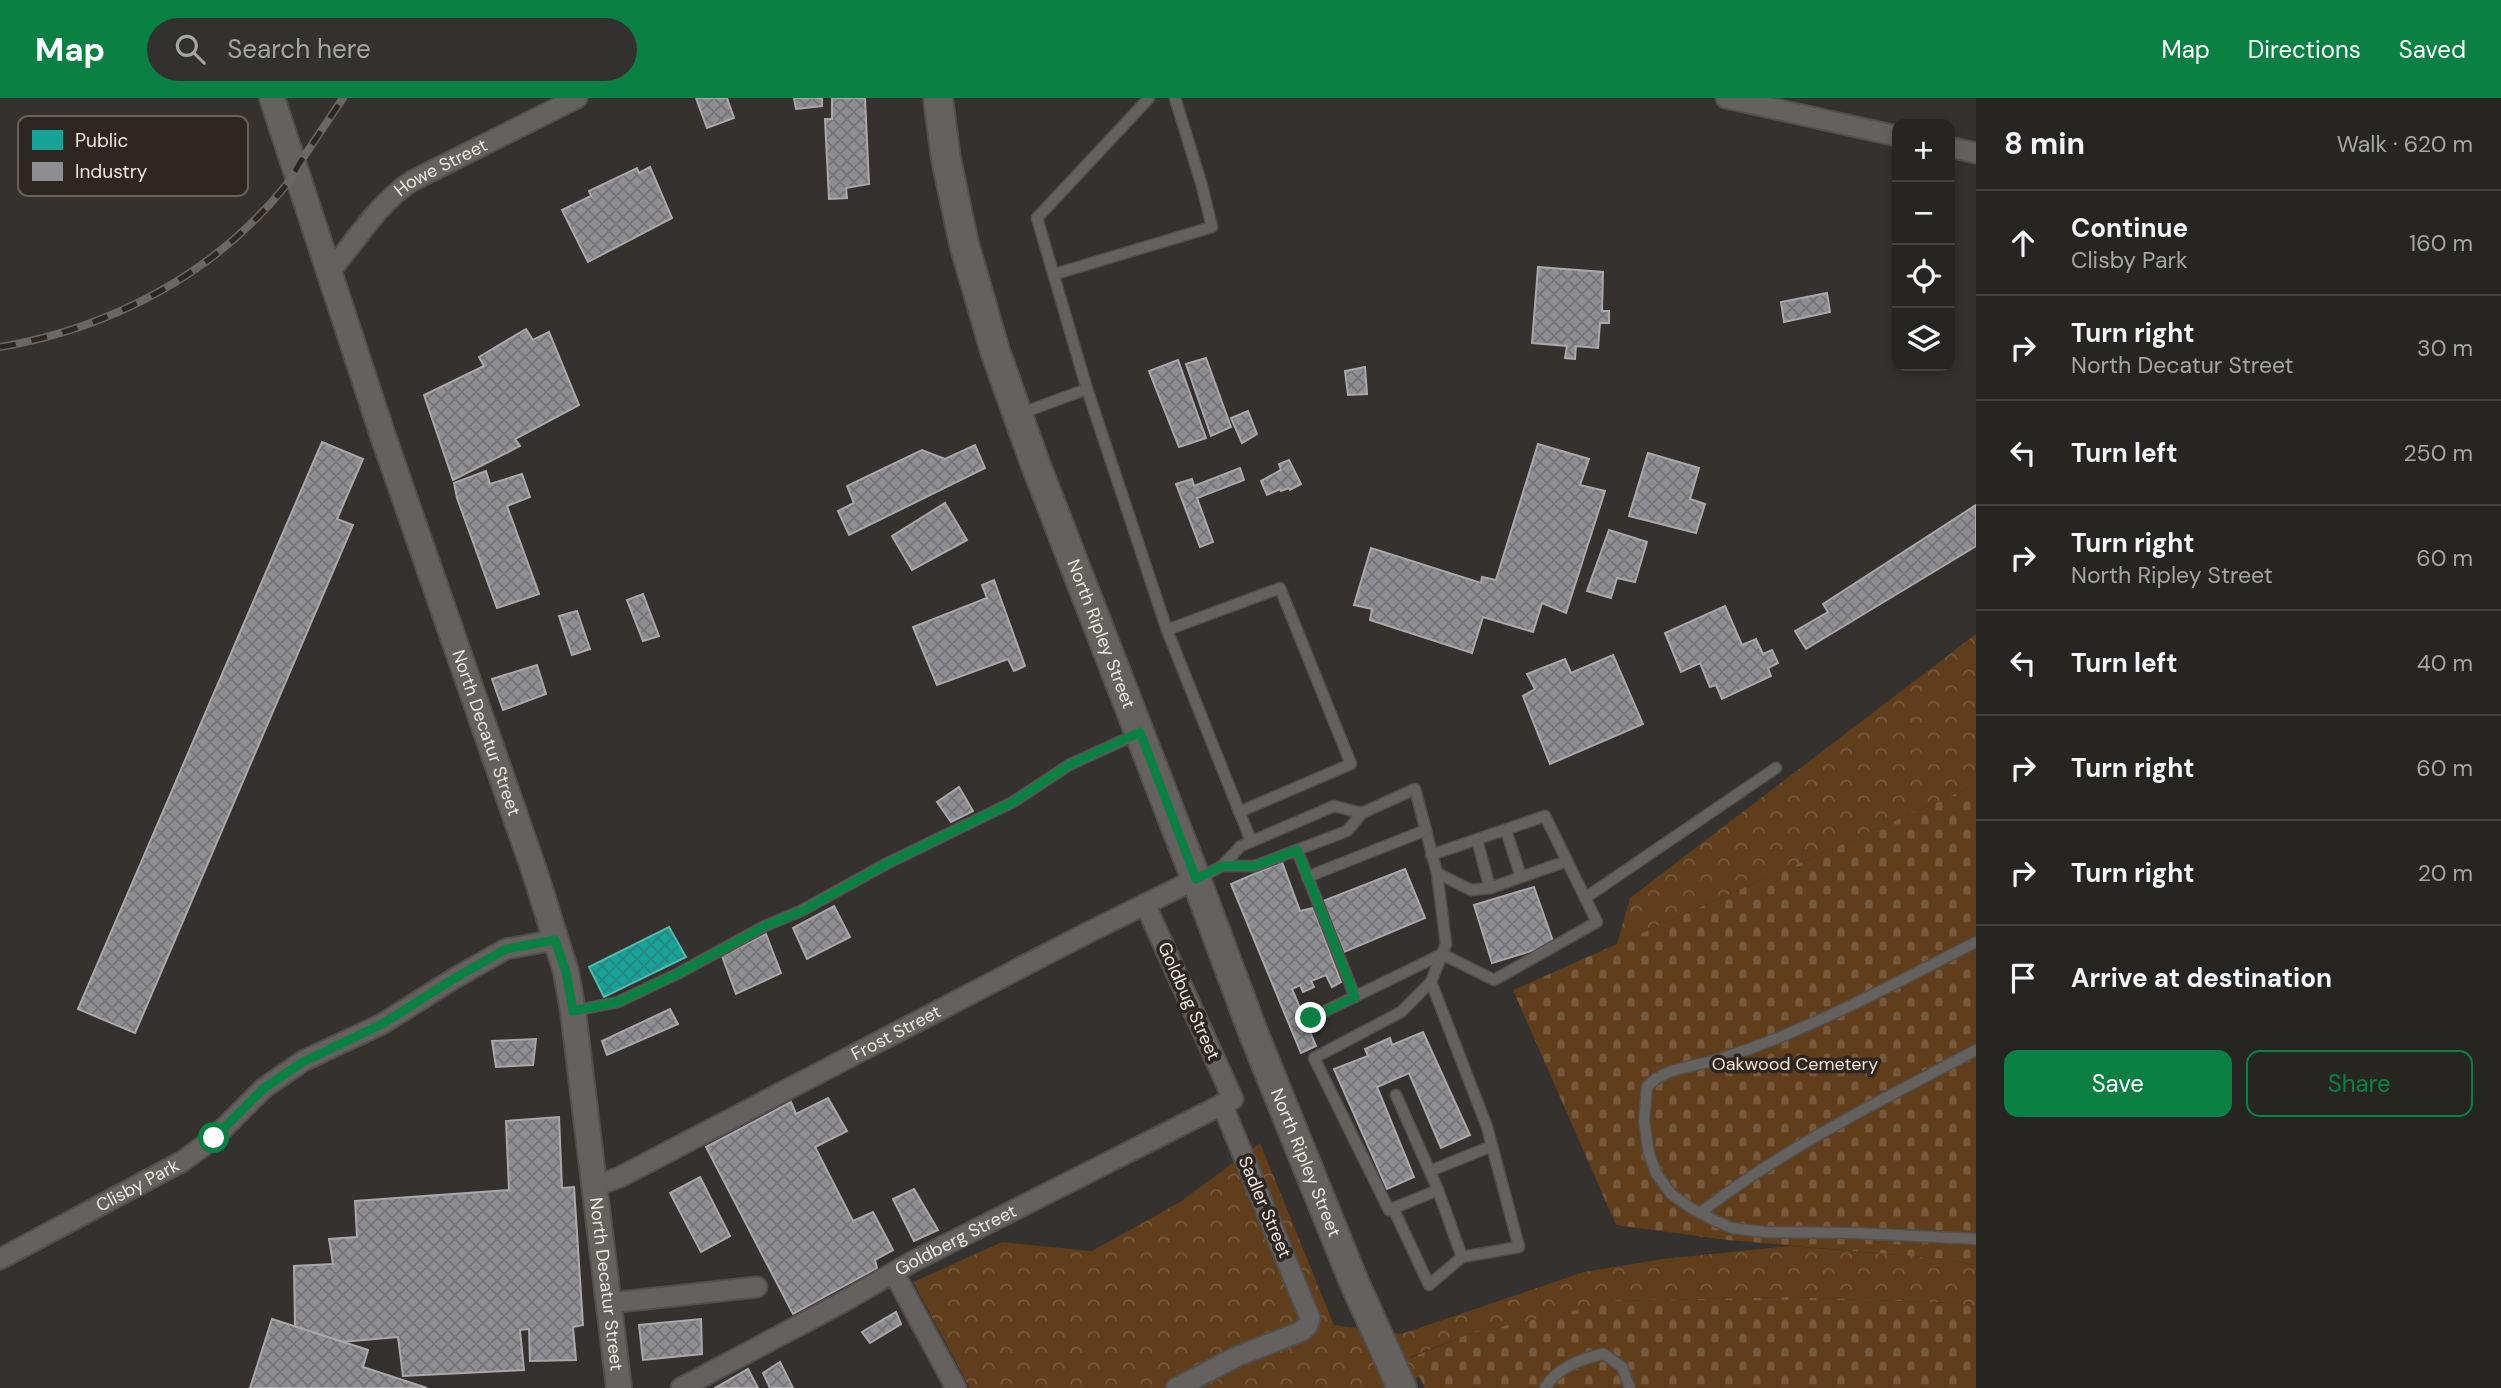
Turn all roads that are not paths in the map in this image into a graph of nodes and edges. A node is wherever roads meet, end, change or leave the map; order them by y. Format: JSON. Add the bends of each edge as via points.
{"nodes":[{"id":1,"x":272,"y":98,"type":"edge"},
{"id":2,"x":578,"y":98,"type":"edge"},
{"id":3,"x":938,"y":98,"type":"edge"},
{"id":4,"x":1149,"y":98,"type":"edge"},
{"id":5,"x":1175,"y":98,"type":"edge"},
{"id":6,"x":1726,"y":98,"type":"edge"},
{"id":7,"x":1892,"y":135,"type":"edge"},
{"id":8,"x":1955,"y":148,"type":"edge"},
{"id":9,"x":1976,"y":153,"type":"edge"},
{"id":10,"x":330,"y":271,"type":"junction"},
{"id":11,"x":1055,"y":274,"type":"junction"},
{"id":12,"x":1087,"y":389,"type":"junction"},
{"id":13,"x":1018,"y":414,"type":"junction"},
{"id":14,"x":1167,"y":630,"type":"junction"},
{"id":15,"x":1140,"y":732,"type":"junction"},
{"id":16,"x":1776,"y":768,"type":"dead end"},
{"id":17,"x":1240,"y":812,"type":"junction"},
{"id":18,"x":1362,"y":813,"type":"junction"},
{"id":19,"x":1426,"y":830,"type":"junction"},
{"id":20,"x":1506,"y":830,"type":"junction"},
{"id":21,"x":1477,"y":840,"type":"junction"},
{"id":22,"x":1251,"y":841,"type":"junction"},
{"id":23,"x":1297,"y":850,"type":"junction"},
{"id":24,"x":1431,"y":855,"type":"junction"},
{"id":25,"x":1567,"y":862,"type":"junction"},
{"id":26,"x":1222,"y":866,"type":"junction"},
{"id":27,"x":1437,"y":873,"type":"junction"},
{"id":28,"x":1307,"y":877,"type":"junction"},
{"id":29,"x":1521,"y":877,"type":"junction"},
{"id":30,"x":1196,"y":879,"type":"junction"},
{"id":31,"x":1490,"y":888,"type":"junction"},
{"id":32,"x":1585,"y":898,"type":"junction"},
{"id":33,"x":1145,"y":904,"type":"junction"},
{"id":34,"x":555,"y":940,"type":"junction"},
{"id":35,"x":1976,"y":942,"type":"edge"},
{"id":36,"x":1442,"y":954,"type":"junction"},
{"id":37,"x":1431,"y":982,"type":"junction"},
{"id":38,"x":1355,"y":997,"type":"junction"},
{"id":39,"x":573,"y":1011,"type":"junction"},
{"id":40,"x":1311,"y":1018,"type":"dead end"},
{"id":41,"x":1976,"y":1050,"type":"edge"},
{"id":42,"x":1396,"y":1095,"type":"dead end"},
{"id":43,"x":1228,"y":1102,"type":"junction"},
{"id":44,"x":1492,"y":1146,"type":"junction"},
{"id":45,"x":1430,"y":1171,"type":"junction"},
{"id":46,"x":595,"y":1186,"type":"junction"},
{"id":47,"x":1438,"y":1190,"type":"junction"},
{"id":48,"x":1393,"y":1208,"type":"junction"},
{"id":49,"x":1700,"y":1213,"type":"junction"},
{"id":50,"x":1976,"y":1240,"type":"edge"},
{"id":51,"x":1462,"y":1257,"type":"junction"},
{"id":52,"x":0,"y":1259,"type":"edge"},
{"id":53,"x":894,"y":1273,"type":"junction"},
{"id":54,"x":757,"y":1287,"type":"dead end"},
{"id":55,"x":610,"y":1303,"type":"junction"},
{"id":56,"x":1400,"y":1384,"type":"edge"},
{"id":57,"x":619,"y":1388,"type":"edge"},
{"id":58,"x":681,"y":1388,"type":"edge"},
{"id":59,"x":956,"y":1388,"type":"edge"},
{"id":60,"x":1176,"y":1388,"type":"edge"},
{"id":61,"x":1545,"y":1388,"type":"edge"},
{"id":62,"x":1630,"y":1388,"type":"edge"}],
"edges":[{"from":1,"to":10,"type":"street","name":"North Decatur Street"},
{"from":2,"to":10,"type":"street","name":"Howe Street","via":[[397,191]]},
{"from":3,"to":13,"type":"main road","name":"North Ripley Street","via":[[964,244]]},
{"from":4,"to":11,"type":"lane","via":[[1037,218]]},
{"from":5,"to":11,"type":"lane","via":[[1212,227]]},
{"from":6,"to":7,"type":"street"},
{"from":8,"to":9,"type":"street"},
{"from":10,"to":34,"type":"street","name":"North Decatur Street"},
{"from":11,"to":12,"type":"lane"},
{"from":12,"to":13,"type":"lane"},
{"from":12,"to":14,"type":"lane"},
{"from":13,"to":15,"type":"main road","name":"North Ripley Street"},
{"from":14,"to":17,"type":"lane"},
{"from":14,"to":17,"type":"lane","via":[[1280,588],[1351,764]]},
{"from":15,"to":30,"type":"main road","name":"North Ripley Street"},
{"from":15,"to":39,"type":"lane","via":[[1069,765],[1013,802],[667,979],[618,1002]]},
{"from":16,"to":32,"type":"lane"},
{"from":17,"to":22,"type":"lane"},
{"from":18,"to":19,"type":"lane","via":[[1415,789]]},
{"from":18,"to":22,"type":"lane","via":[[1334,806]]},
{"from":18,"to":23,"type":"lane","via":[[1346,831]]},
{"from":19,"to":24,"type":"lane"},
{"from":19,"to":28,"type":"lane"},
{"from":20,"to":21,"type":"lane"},
{"from":20,"to":25,"type":"lane","via":[[1545,816]]},
{"from":20,"to":29,"type":"lane"},
{"from":21,"to":24,"type":"lane"},
{"from":21,"to":31,"type":"lane"},
{"from":22,"to":26,"type":"lane"},
{"from":23,"to":26,"type":"lane","via":[[1255,866]]},
{"from":23,"to":28,"type":"lane"},
{"from":24,"to":27,"type":"lane"},
{"from":25,"to":29,"type":"lane"},
{"from":25,"to":32,"type":"lane"},
{"from":26,"to":30,"type":"lane"},
{"from":27,"to":31,"type":"lane","via":[[1471,890]]},
{"from":27,"to":36,"type":"lane","via":[[1446,944]]},
{"from":28,"to":38,"type":"lane"},
{"from":29,"to":31,"type":"lane"},
{"from":30,"to":33,"type":"street","name":"Frost Street"},
{"from":30,"to":56,"type":"main road","name":"North Ripley Street","via":[[1253,1032]]},
{"from":32,"to":36,"type":"lane","via":[[1597,922],[1494,979]]},
{"from":33,"to":43,"type":"street","name":"Goldbug Street"},
{"from":33,"to":46,"type":"street","name":"Frost Street"},
{"from":34,"to":39,"type":"street","name":"North Decatur Street"},
{"from":34,"to":52,"type":"street","name":"Clisby Park","via":[[506,949],[382,1024],[303,1062],[264,1088],[214,1138],[183,1161]]},
{"from":35,"to":49,"type":"lane","via":[[1787,1035],[1653,1079],[1644,1096],[1649,1154],[1662,1184]]},
{"from":36,"to":37,"type":"lane"},
{"from":36,"to":38,"type":"lane"},
{"from":37,"to":44,"type":"lane"},
{"from":37,"to":48,"type":"lane","via":[[1401,1012],[1314,1058],[1389,1210]]},
{"from":38,"to":40,"type":"lane"},
{"from":39,"to":46,"type":"street","name":"North Decatur Street"},
{"from":41,"to":49,"type":"lane","via":[[1838,1124],[1729,1190]]},
{"from":42,"to":45,"type":"lane"},
{"from":43,"to":53,"type":"street","name":"Goldberg Street"},
{"from":43,"to":60,"type":"street","name":"Sadler Street","via":[[1308,1309],[1308,1325]]},
{"from":44,"to":45,"type":"lane"},
{"from":44,"to":51,"type":"lane","via":[[1518,1247]]},
{"from":45,"to":47,"type":"lane"},
{"from":46,"to":55,"type":"street","name":"North Decatur Street"},
{"from":47,"to":48,"type":"lane"},
{"from":47,"to":51,"type":"lane"},
{"from":48,"to":51,"type":"lane","via":[[1429,1285]]},
{"from":49,"to":50,"type":"lane","via":[[1732,1228],[1764,1232]]},
{"from":53,"to":58,"type":"street","name":"Goldberg Street"},
{"from":53,"to":59,"type":"street"},
{"from":54,"to":55,"type":"street"},
{"from":55,"to":57,"type":"street","name":"North Decatur Street"},
{"from":61,"to":62,"type":"lane","via":[[1550,1379],[1584,1358],[1604,1354],[1622,1367]]}]}
